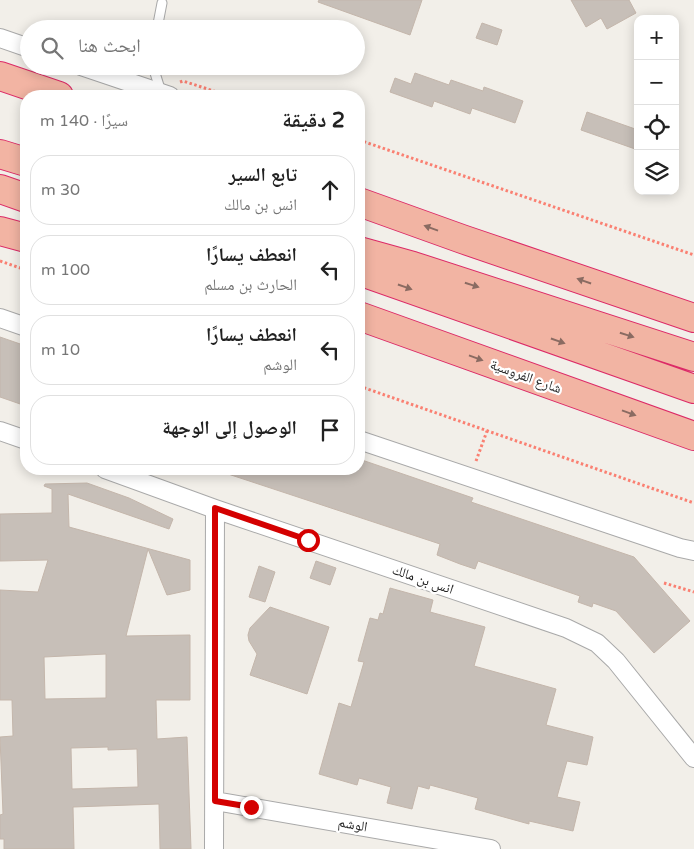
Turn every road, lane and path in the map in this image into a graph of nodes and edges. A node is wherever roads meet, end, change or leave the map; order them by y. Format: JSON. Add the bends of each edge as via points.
{"nodes":[{"id":1,"x":162,"y":3,"type":"dead end"},
{"id":2,"x":158,"y":20,"type":"edge"},
{"id":3,"x":0,"y":38,"type":"edge"},
{"id":4,"x":20,"y":45,"type":"edge"},
{"id":5,"x":114,"y":75,"type":"edge"},
{"id":6,"x":156,"y":75,"type":"edge"},
{"id":7,"x":0,"y":76,"type":"edge"},
{"id":8,"x":41,"y":90,"type":"edge"},
{"id":9,"x":155,"y":90,"type":"edge"},
{"id":10,"x":164,"y":90,"type":"edge"},
{"id":11,"x":171,"y":90,"type":"edge"},
{"id":12,"x":211,"y":90,"type":"edge"},
{"id":13,"x":365,"y":142,"type":"edge"},
{"id":14,"x":0,"y":154,"type":"edge"},
{"id":15,"x":20,"y":160,"type":"edge"},
{"id":16,"x":0,"y":189,"type":"edge"},
{"id":17,"x":20,"y":196,"type":"edge"},
{"id":18,"x":365,"y":204,"type":"edge"},
{"id":19,"x":0,"y":231,"type":"edge"},
{"id":20,"x":20,"y":236,"type":"edge"},
{"id":21,"x":365,"y":253,"type":"edge"},
{"id":22,"x":694,"y":255,"type":"edge"},
{"id":23,"x":0,"y":261,"type":"edge"},
{"id":24,"x":20,"y":268,"type":"edge"},
{"id":25,"x":365,"y":273,"type":"edge"},
{"id":26,"x":647,"y":303,"type":"junction"},
{"id":27,"x":694,"y":303,"type":"edge"},
{"id":28,"x":0,"y":318,"type":"edge"},
{"id":29,"x":365,"y":318,"type":"edge"},
{"id":30,"x":694,"y":318,"type":"edge"},
{"id":31,"x":20,"y":325,"type":"edge"},
{"id":32,"x":694,"y":357,"type":"edge"},
{"id":33,"x":365,"y":388,"type":"edge"},
{"id":34,"x":694,"y":389,"type":"edge"},
{"id":35,"x":0,"y":431,"type":"edge"},
{"id":36,"x":487,"y":431,"type":"junction"},
{"id":37,"x":694,"y":436,"type":"edge"},
{"id":38,"x":20,"y":438,"type":"edge"},
{"id":39,"x":365,"y":442,"type":"edge"},
{"id":40,"x":122,"y":475,"type":"edge"},
{"id":41,"x":471,"y":477,"type":"junction"},
{"id":42,"x":694,"y":503,"type":"edge"},
{"id":43,"x":215,"y":508,"type":"junction"},
{"id":44,"x":689,"y":551,"type":"edge"},
{"id":45,"x":664,"y":583,"type":"dead end"},
{"id":46,"x":694,"y":592,"type":"edge"},
{"id":47,"x":694,"y":758,"type":"edge"},
{"id":48,"x":215,"y":801,"type":"junction"},
{"id":49,"x":434,"y":844,"type":"edge"},
{"id":50,"x":214,"y":849,"type":"edge"},
{"id":51,"x":492,"y":849,"type":"edge"}],
"edges":[{"from":1,"to":2,"type":"lane"},
{"from":3,"to":4,"type":"street"},
{"from":5,"to":9,"type":"street"},
{"from":6,"to":10,"type":"lane"},
{"from":7,"to":8,"type":"highway"},
{"from":11,"to":12,"type":"path","via":[[183,81]]},
{"from":13,"to":22,"type":"path"},
{"from":14,"to":15,"type":"highway"},
{"from":16,"to":17,"type":"highway"},
{"from":26,"to":18,"type":"highway","one_way":true},
{"from":19,"to":20,"type":"highway"},
{"from":21,"to":32,"type":"highway","one_way":true},
{"from":23,"to":24,"type":"path"},
{"from":25,"to":34,"type":"highway","one_way":true},
{"from":26,"to":27,"type":"highway"},
{"from":26,"to":30,"type":"highway"},
{"from":28,"to":31,"type":"street"},
{"from":29,"to":37,"type":"highway","name":"شارع الفروسية","one_way":true},
{"from":33,"to":36,"type":"path"},
{"from":35,"to":38,"type":"street"},
{"from":36,"to":41,"type":"path"},
{"from":36,"to":42,"type":"path"},
{"from":39,"to":41,"type":"street"},
{"from":40,"to":43,"type":"street","name":"انس بن مالك"},
{"from":41,"to":44,"type":"street"},
{"from":43,"to":47,"type":"street","name":"انس بن مالك","via":[[566,628],[597,642]]},
{"from":43,"to":48,"type":"street"},
{"from":45,"to":46,"type":"path"},
{"from":48,"to":49,"type":"street","name":"الوشم"},
{"from":48,"to":50,"type":"street"},
{"from":49,"to":51,"type":"street","name":"الوشم"}]}
